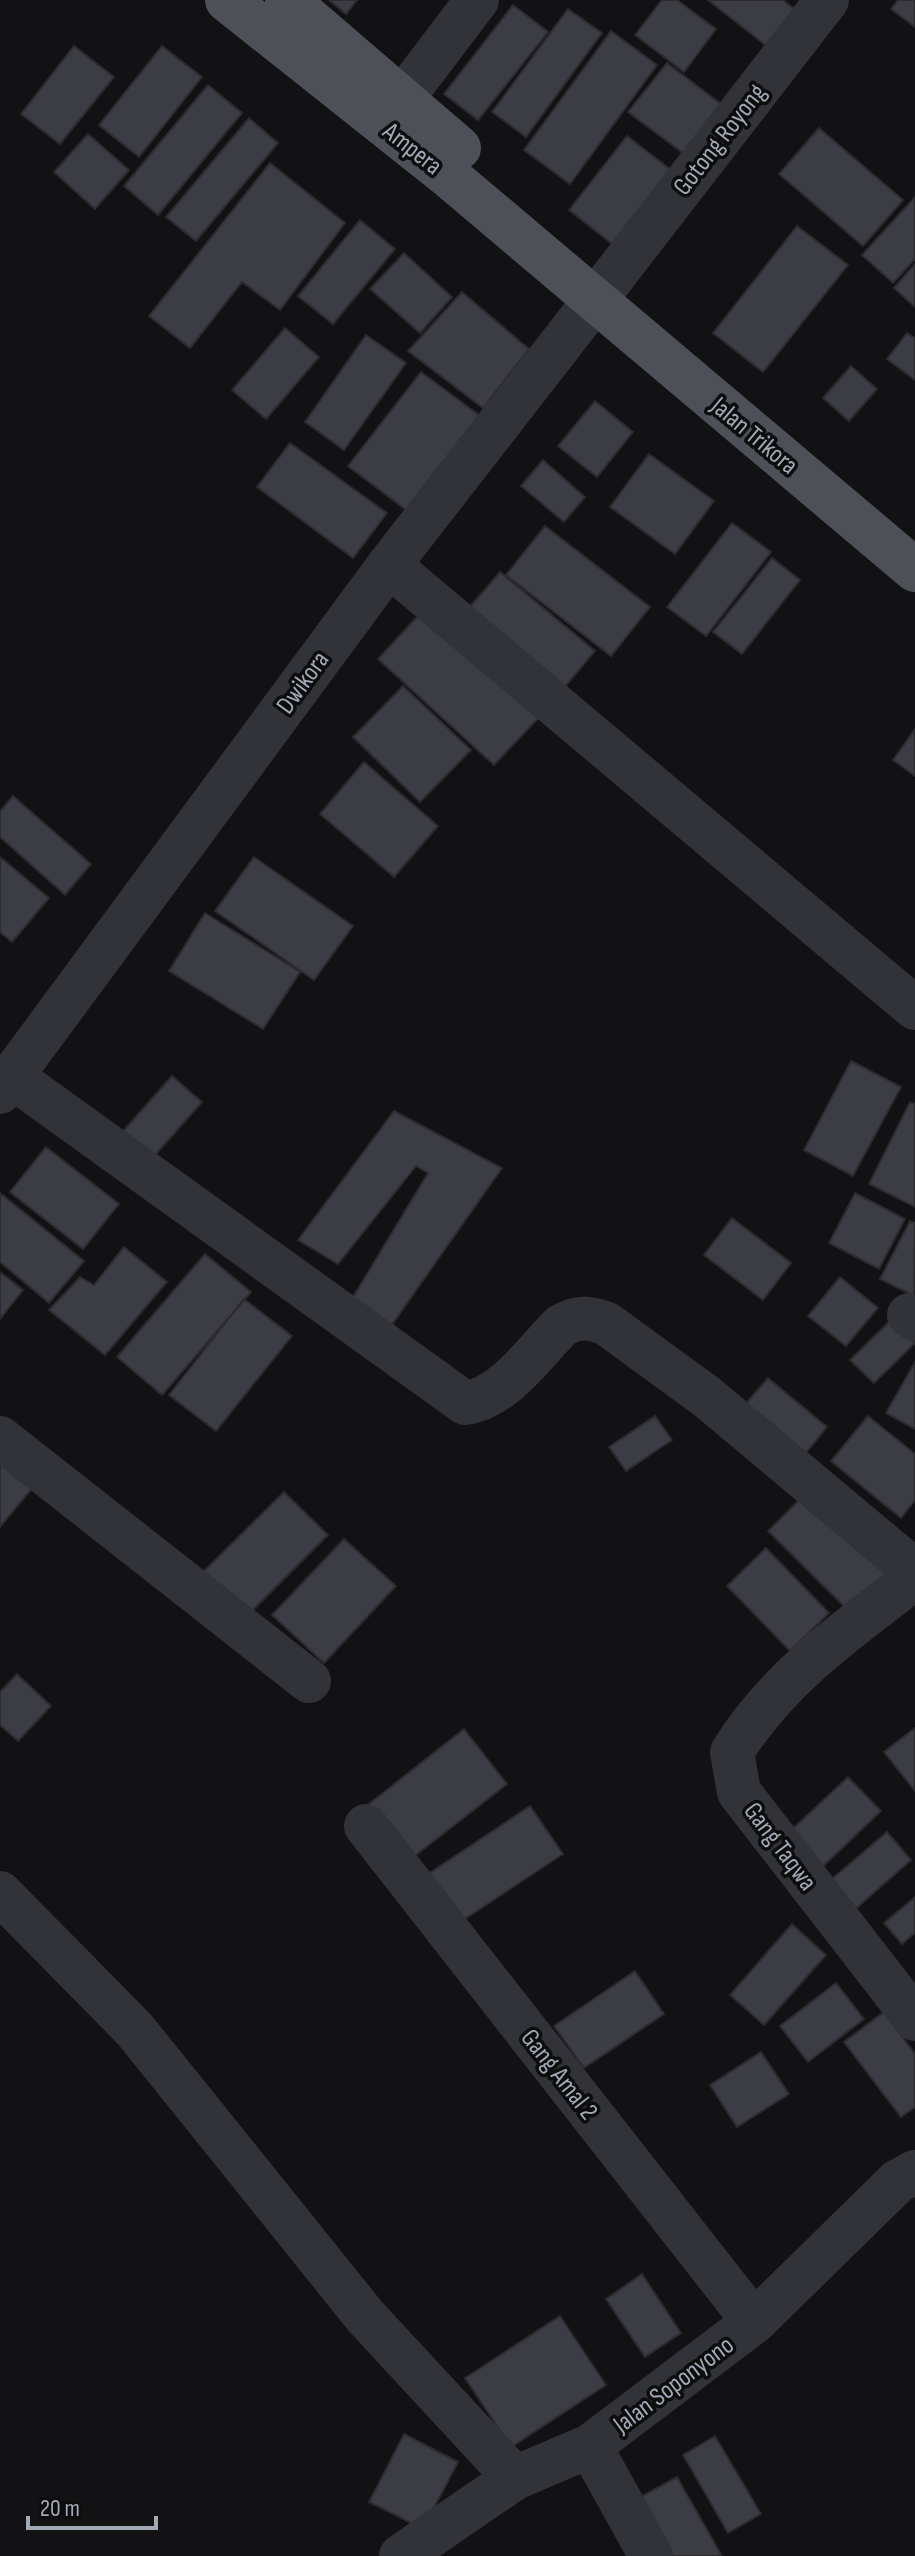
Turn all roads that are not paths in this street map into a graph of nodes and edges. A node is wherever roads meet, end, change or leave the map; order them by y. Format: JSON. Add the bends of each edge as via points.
{"nodes":[{"id":1,"x":227,"y":0,"type":"edge"},
{"id":2,"x":287,"y":0,"type":"edge"},
{"id":3,"x":477,"y":0,"type":"edge"},
{"id":4,"x":827,"y":0,"type":"edge"},
{"id":5,"x":392,"y":111,"type":"junction"},
{"id":6,"x":604,"y":289,"type":"junction"},
{"id":7,"x":915,"y":542,"type":"edge"},
{"id":8,"x":389,"y":565,"type":"junction"},
{"id":9,"x":915,"y":570,"type":"edge"},
{"id":10,"x":915,"y":1008,"type":"edge"},
{"id":11,"x":915,"y":1018,"type":"edge"},
{"id":12,"x":915,"y":1042,"type":"edge"},
{"id":13,"x":6,"y":1084,"type":"edge"},
{"id":14,"x":0,"y":1438,"type":"edge"},
{"id":15,"x":915,"y":1571,"type":"edge"},
{"id":16,"x":915,"y":1578,"type":"edge"},
{"id":17,"x":309,"y":1681,"type":"dead end"},
{"id":18,"x":366,"y":1826,"type":"dead end"},
{"id":19,"x":0,"y":1893,"type":"edge"},
{"id":20,"x":915,"y":2019,"type":"edge"},
{"id":21,"x":915,"y":2172,"type":"edge"},
{"id":22,"x":754,"y":2322,"type":"junction"},
{"id":23,"x":590,"y":2446,"type":"junction"},
{"id":24,"x":515,"y":2478,"type":"junction"},
{"id":25,"x":401,"y":2556,"type":"edge"},
{"id":26,"x":651,"y":2556,"type":"edge"}],
"edges":[{"from":1,"to":5,"type":"main road","name":"Ampera"},
{"from":2,"to":5,"type":"main road","name":"Ampera"},
{"from":3,"to":5,"type":"street"},
{"from":4,"to":6,"type":"street","name":"Gotong Royong"},
{"from":5,"to":6,"type":"main road","name":"Ampera"},
{"from":6,"to":7,"type":"main road","name":"Jalan Trikora"},
{"from":6,"to":8,"type":"street","name":"Dwikora"},
{"from":6,"to":9,"type":"main road","name":"Jalan Trikora"},
{"from":8,"to":10,"type":"street"},
{"from":8,"to":13,"type":"street","name":"Dwikora"},
{"from":11,"to":12,"type":"street"},
{"from":13,"to":15,"type":"street","via":[[465,1403],[498,1391],[561,1326],[590,1317],[607,1324],[707,1397]]},
{"from":14,"to":17,"type":"street"},
{"from":16,"to":20,"type":"street","name":"Gang Taqwa","via":[[824,1648],[747,1728],[732,1752],[739,1792]]},
{"from":18,"to":22,"type":"street","name":"Gang Amal 2"},
{"from":19,"to":24,"type":"street","via":[[135,2030],[365,2316]]},
{"from":21,"to":22,"type":"street","name":"Jalan Soponyono","via":[[898,2181]]},
{"from":22,"to":23,"type":"street","name":"Jalan Soponyono"},
{"from":23,"to":24,"type":"street","name":"Jalan Soponyono"},
{"from":23,"to":26,"type":"street"},
{"from":24,"to":25,"type":"street","name":"Jalan Soponyono"}]}
